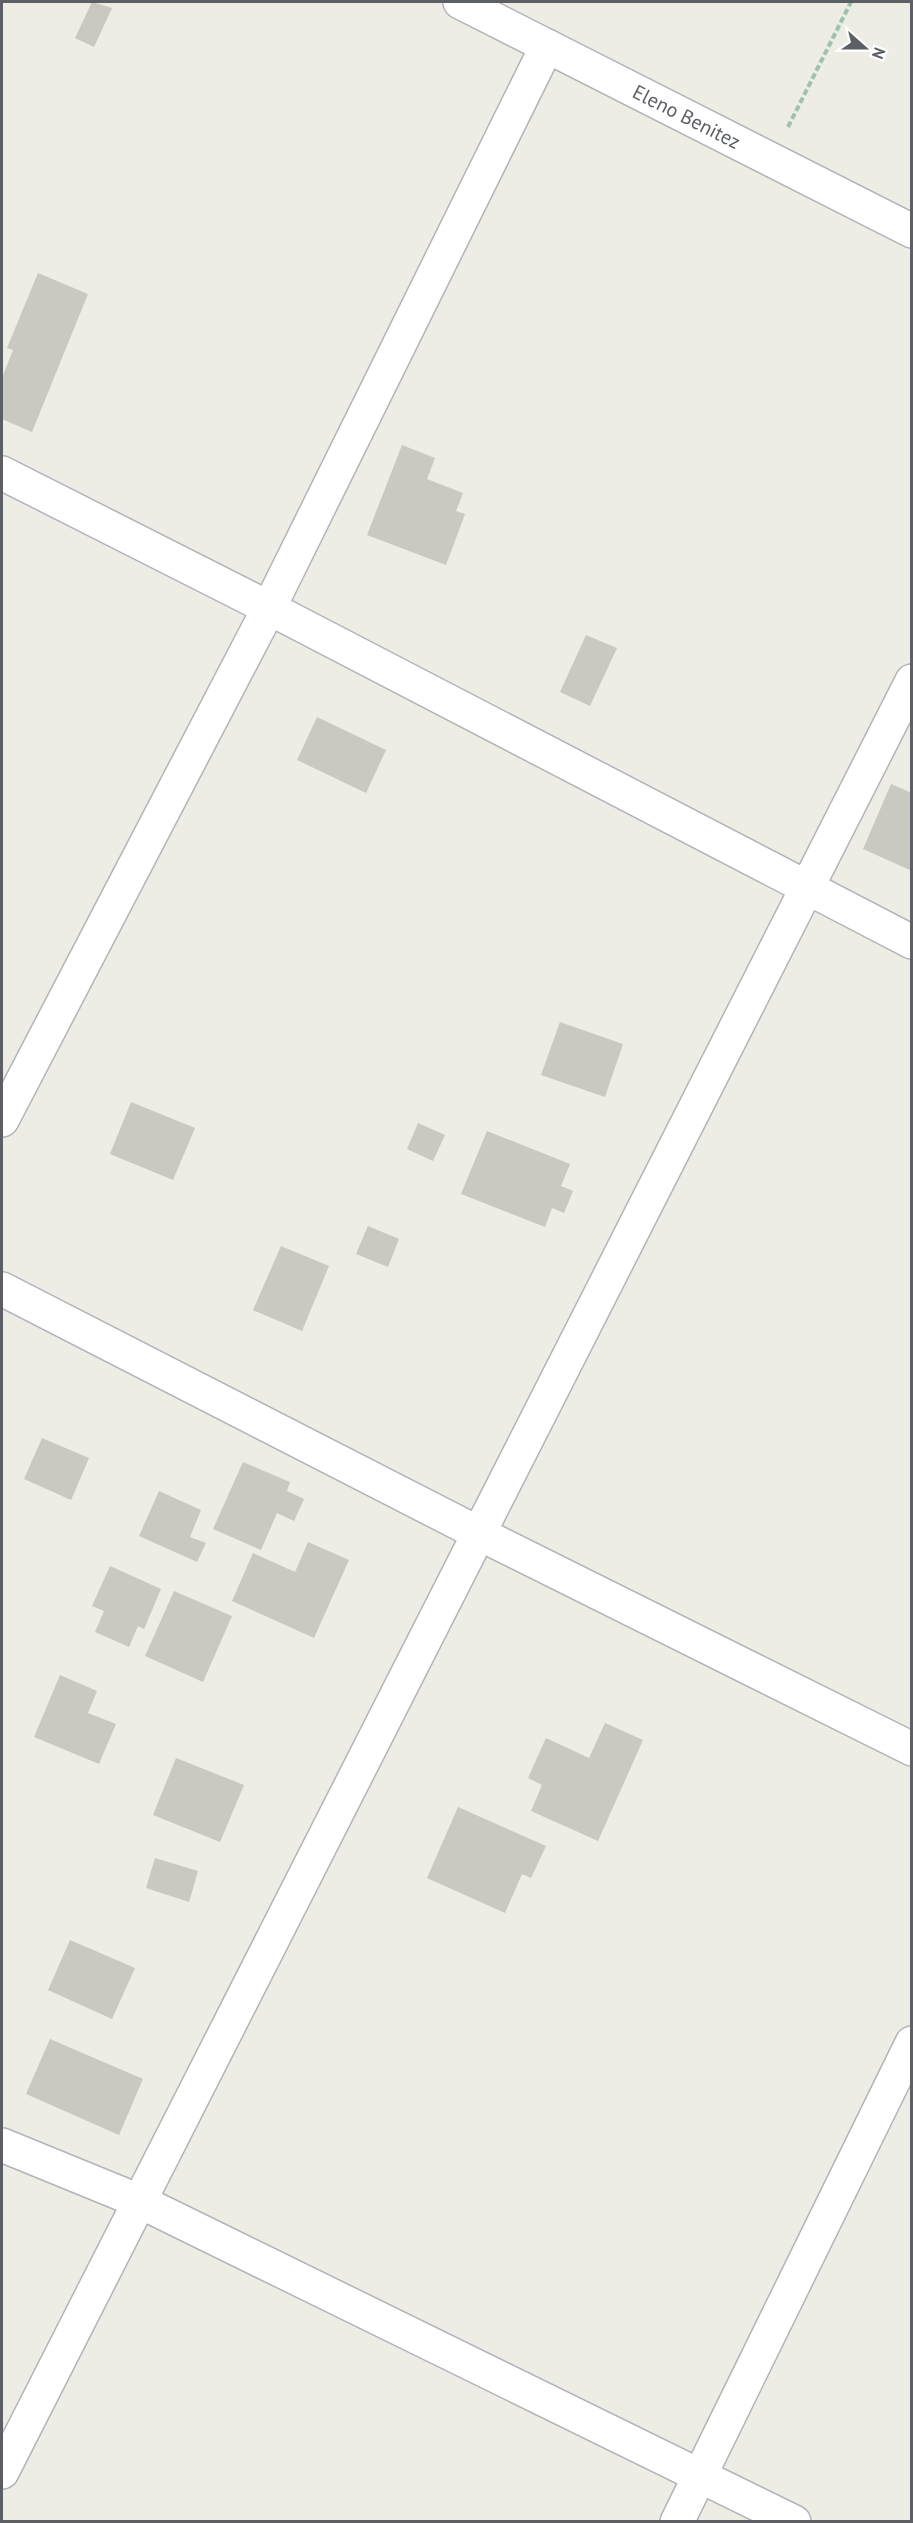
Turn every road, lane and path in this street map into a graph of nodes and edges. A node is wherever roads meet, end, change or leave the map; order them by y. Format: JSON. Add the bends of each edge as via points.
{"nodes":[{"id":1,"x":460,"y":2,"type":"edge"},
{"id":2,"x":851,"y":2,"type":"edge"},
{"id":3,"x":547,"y":46,"type":"junction"},
{"id":4,"x":772,"y":160,"type":"junction"},
{"id":5,"x":912,"y":231,"type":"edge"},
{"id":6,"x":2,"y":472,"type":"edge"},
{"id":7,"x":269,"y":608,"type":"junction"},
{"id":8,"x":912,"y":681,"type":"edge"},
{"id":9,"x":806,"y":887,"type":"junction"},
{"id":10,"x":912,"y":942,"type":"edge"},
{"id":11,"x":2,"y":1120,"type":"edge"},
{"id":12,"x":2,"y":1289,"type":"edge"},
{"id":13,"x":478,"y":1533,"type":"junction"},
{"id":14,"x":912,"y":1749,"type":"edge"},
{"id":15,"x":912,"y":2043,"type":"edge"},
{"id":16,"x":2,"y":2145,"type":"edge"},
{"id":17,"x":139,"y":2201,"type":"junction"},
{"id":18,"x":2,"y":2472,"type":"edge"},
{"id":19,"x":700,"y":2475,"type":"junction"},
{"id":20,"x":677,"y":2522,"type":"edge"},
{"id":21,"x":794,"y":2522,"type":"edge"}],
"edges":[{"from":1,"to":3,"type":"street","name":"Eleno Benitez"},
{"from":2,"to":4,"type":"path"},
{"from":3,"to":4,"type":"street","name":"Eleno Benitez"},
{"from":3,"to":7,"type":"street"},
{"from":4,"to":5,"type":"street","name":"Eleno Benitez"},
{"from":6,"to":7,"type":"street"},
{"from":7,"to":9,"type":"street"},
{"from":7,"to":11,"type":"street"},
{"from":8,"to":9,"type":"street"},
{"from":9,"to":10,"type":"street"},
{"from":9,"to":13,"type":"street"},
{"from":12,"to":13,"type":"street"},
{"from":13,"to":14,"type":"street"},
{"from":13,"to":17,"type":"street"},
{"from":15,"to":19,"type":"street"},
{"from":16,"to":17,"type":"street"},
{"from":17,"to":18,"type":"street"},
{"from":17,"to":19,"type":"street"},
{"from":19,"to":20,"type":"street"},
{"from":19,"to":21,"type":"street"}]}
